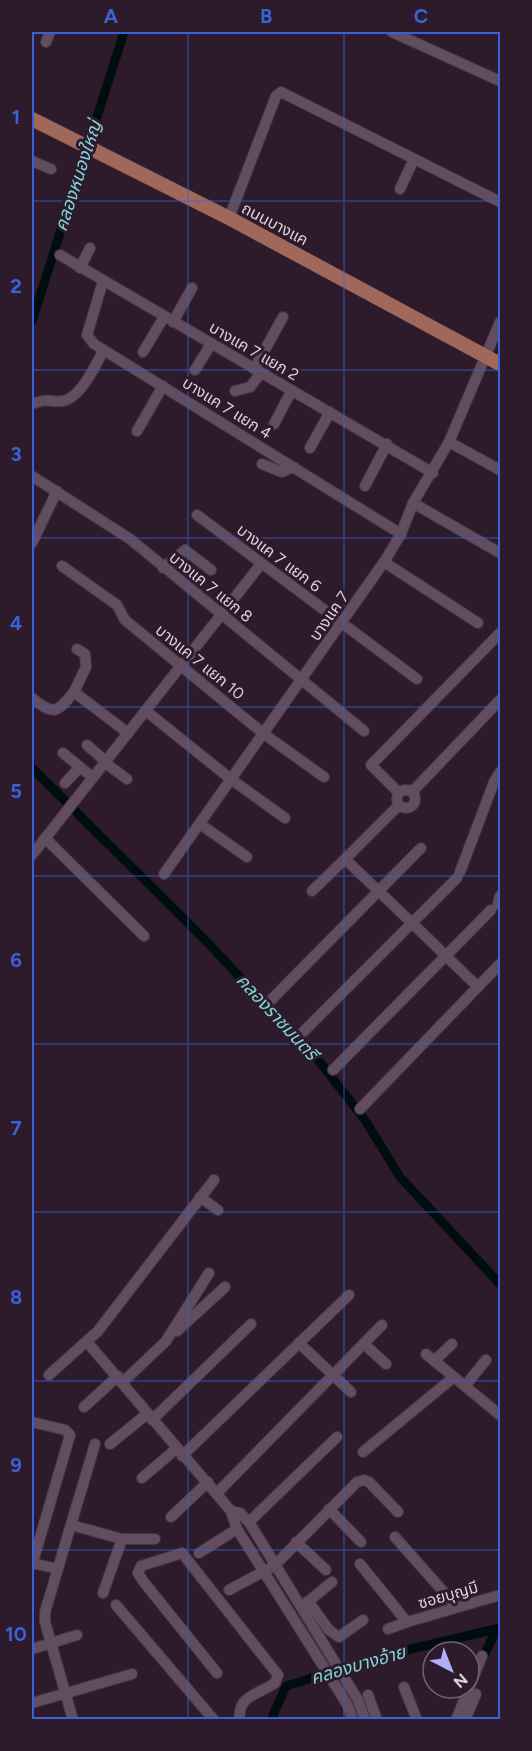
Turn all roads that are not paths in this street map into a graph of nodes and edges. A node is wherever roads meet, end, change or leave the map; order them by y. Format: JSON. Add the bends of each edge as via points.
{"nodes":[{"id":1,"x":392,"y":32,"type":"edge"},
{"id":2,"x":417,"y":37,"type":"edge"},
{"id":3,"x":501,"y":81,"type":"edge"},
{"id":4,"x":32,"y":119,"type":"edge"},
{"id":5,"x":414,"y":159,"type":"junction"},
{"id":6,"x":32,"y":161,"type":"edge"},
{"id":7,"x":51,"y":169,"type":"dead end"},
{"id":8,"x":400,"y":189,"type":"dead end"},
{"id":9,"x":501,"y":202,"type":"edge"},
{"id":10,"x":229,"y":218,"type":"junction"},
{"id":11,"x":90,"y":248,"type":"dead end"},
{"id":12,"x":60,"y":255,"type":"dead end"},
{"id":13,"x":80,"y":268,"type":"junction"},
{"id":14,"x":103,"y":282,"type":"junction"},
{"id":15,"x":192,"y":288,"type":"dead end"},
{"id":16,"x":283,"y":317,"type":"dead end"},
{"id":17,"x":169,"y":319,"type":"junction"},
{"id":18,"x":501,"y":322,"type":"edge"},
{"id":19,"x":211,"y":344,"type":"junction"},
{"id":20,"x":104,"y":350,"type":"junction"},
{"id":21,"x":143,"y":352,"type":"dead end"},
{"id":22,"x":487,"y":356,"type":"junction"},
{"id":23,"x":501,"y":364,"type":"edge"},
{"id":24,"x":195,"y":370,"type":"dead end"},
{"id":25,"x":257,"y":371,"type":"junction"},
{"id":26,"x":163,"y":386,"type":"junction"},
{"id":27,"x":292,"y":390,"type":"junction"},
{"id":28,"x":235,"y":391,"type":"dead end"},
{"id":29,"x":32,"y":404,"type":"edge"},
{"id":30,"x":330,"y":412,"type":"junction"},
{"id":31,"x":274,"y":424,"type":"dead end"},
{"id":32,"x":137,"y":431,"type":"dead end"},
{"id":33,"x":449,"y":442,"type":"junction"},
{"id":34,"x":387,"y":444,"type":"junction"},
{"id":35,"x":310,"y":448,"type":"dead end"},
{"id":36,"x":262,"y":464,"type":"dead end"},
{"id":37,"x":294,"y":467,"type":"junction"},
{"id":38,"x":501,"y":471,"type":"edge"},
{"id":39,"x":433,"y":473,"type":"junction"},
{"id":40,"x":32,"y":476,"type":"edge"},
{"id":41,"x":365,"y":486,"type":"dead end"},
{"id":42,"x":57,"y":491,"type":"junction"},
{"id":43,"x":413,"y":503,"type":"junction"},
{"id":44,"x":197,"y":515,"type":"dead end"},
{"id":45,"x":401,"y":534,"type":"junction"},
{"id":46,"x":32,"y":543,"type":"edge"},
{"id":47,"x":501,"y":554,"type":"edge"},
{"id":48,"x":384,"y":562,"type":"junction"},
{"id":49,"x":261,"y":564,"type":"junction"},
{"id":50,"x":63,"y":566,"type":"dead end"},
{"id":51,"x":163,"y":568,"type":"junction"},
{"id":52,"x":212,"y":570,"type":"dead end"},
{"id":53,"x":220,"y":615,"type":"junction"},
{"id":54,"x":478,"y":623,"type":"dead end"},
{"id":55,"x":342,"y":624,"type":"junction"},
{"id":56,"x":501,"y":633,"type":"edge"},
{"id":57,"x":77,"y":649,"type":"dead end"},
{"id":58,"x":180,"y":666,"type":"junction"},
{"id":59,"x":417,"y":679,"type":"dead end"},
{"id":60,"x":303,"y":680,"type":"junction"},
{"id":61,"x":74,"y":692,"type":"junction"},
{"id":62,"x":32,"y":698,"type":"edge"},
{"id":63,"x":501,"y":700,"type":"edge"},
{"id":64,"x":146,"y":711,"type":"junction"},
{"id":65,"x":364,"y":730,"type":"dead end"},
{"id":66,"x":128,"y":734,"type":"junction"},
{"id":67,"x":264,"y":734,"type":"junction"},
{"id":68,"x":87,"y":745,"type":"dead end"},
{"id":69,"x":63,"y":753,"type":"dead end"},
{"id":70,"x":105,"y":762,"type":"junction"},
{"id":71,"x":80,"y":767,"type":"junction"},
{"id":72,"x":500,"y":774,"type":"edge"},
{"id":73,"x":92,"y":777,"type":"junction"},
{"id":74,"x":324,"y":777,"type":"dead end"},
{"id":75,"x":127,"y":779,"type":"dead end"},
{"id":76,"x":232,"y":780,"type":"junction"},
{"id":77,"x":65,"y":783,"type":"dead end"},
{"id":78,"x":412,"y":792,"type":"junction"},
{"id":79,"x":399,"y":793,"type":"junction"},
{"id":80,"x":399,"y":805,"type":"junction"},
{"id":81,"x":285,"y":818,"type":"dead end"},
{"id":82,"x":200,"y":824,"type":"junction"},
{"id":83,"x":45,"y":838,"type":"junction"},
{"id":84,"x":421,"y":848,"type":"dead end"},
{"id":85,"x":32,"y":855,"type":"edge"},
{"id":86,"x":247,"y":857,"type":"dead end"},
{"id":87,"x":345,"y":858,"type":"junction"},
{"id":88,"x":164,"y":874,"type":"dead end"},
{"id":89,"x":379,"y":890,"type":"junction"},
{"id":90,"x":312,"y":891,"type":"dead end"},
{"id":91,"x":496,"y":903,"type":"edge"},
{"id":92,"x":412,"y":923,"type":"junction"},
{"id":93,"x":144,"y":936,"type":"dead end"},
{"id":94,"x":446,"y":956,"type":"junction"},
{"id":95,"x":501,"y":964,"type":"edge"},
{"id":96,"x":478,"y":987,"type":"junction"},
{"id":97,"x":271,"y":1000,"type":"dead end"},
{"id":98,"x":300,"y":1035,"type":"dead end"},
{"id":99,"x":333,"y":1070,"type":"dead end"},
{"id":100,"x":360,"y":1108,"type":"dead end"},
{"id":101,"x":214,"y":1180,"type":"dead end"},
{"id":102,"x":200,"y":1197,"type":"junction"},
{"id":103,"x":218,"y":1210,"type":"dead end"},
{"id":104,"x":209,"y":1273,"type":"dead end"},
{"id":105,"x":225,"y":1287,"type":"dead end"},
{"id":106,"x":349,"y":1295,"type":"dead end"},
{"id":107,"x":251,"y":1324,"type":"dead end"},
{"id":108,"x":382,"y":1325,"type":"dead end"},
{"id":109,"x":166,"y":1341,"type":"junction"},
{"id":110,"x":87,"y":1342,"type":"junction"},
{"id":111,"x":299,"y":1343,"type":"junction"},
{"id":112,"x":363,"y":1344,"type":"junction"},
{"id":113,"x":452,"y":1344,"type":"dead end"},
{"id":114,"x":486,"y":1360,"type":"dead end"},
{"id":115,"x":386,"y":1364,"type":"dead end"},
{"id":116,"x":49,"y":1375,"type":"dead end"},
{"id":117,"x":332,"y":1375,"type":"junction"},
{"id":118,"x":454,"y":1377,"type":"junction"},
{"id":119,"x":121,"y":1379,"type":"junction"},
{"id":120,"x":465,"y":1386,"type":"junction"},
{"id":121,"x":351,"y":1392,"type":"dead end"},
{"id":122,"x":84,"y":1407,"type":"dead end"},
{"id":123,"x":501,"y":1415,"type":"edge"},
{"id":124,"x":149,"y":1417,"type":"junction"},
{"id":125,"x":32,"y":1422,"type":"edge"},
{"id":126,"x":337,"y":1437,"type":"dead end"},
{"id":127,"x":95,"y":1444,"type":"dead end"},
{"id":128,"x":110,"y":1444,"type":"dead end"},
{"id":129,"x":363,"y":1452,"type":"dead end"},
{"id":130,"x":179,"y":1453,"type":"junction"},
{"id":131,"x":142,"y":1478,"type":"dead end"},
{"id":132,"x":208,"y":1482,"type":"junction"},
{"id":133,"x":217,"y":1493,"type":"junction"},
{"id":134,"x":329,"y":1509,"type":"junction"},
{"id":135,"x":231,"y":1511,"type":"junction"},
{"id":136,"x":398,"y":1512,"type":"dead end"},
{"id":137,"x":171,"y":1517,"type":"dead end"},
{"id":138,"x":249,"y":1522,"type":"junction"},
{"id":139,"x":71,"y":1525,"type":"junction"},
{"id":140,"x":237,"y":1529,"type":"junction"},
{"id":141,"x":395,"y":1538,"type":"dead end"},
{"id":142,"x":122,"y":1539,"type":"junction"},
{"id":143,"x":155,"y":1539,"type":"dead end"},
{"id":144,"x":296,"y":1542,"type":"junction"},
{"id":145,"x":361,"y":1542,"type":"dead end"},
{"id":146,"x":199,"y":1553,"type":"dead end"},
{"id":147,"x":32,"y":1564,"type":"edge"},
{"id":148,"x":360,"y":1564,"type":"dead end"},
{"id":149,"x":269,"y":1568,"type":"junction"},
{"id":150,"x":58,"y":1569,"type":"junction"},
{"id":151,"x":326,"y":1570,"type":"dead end"},
{"id":152,"x":332,"y":1582,"type":"dead end"},
{"id":153,"x":229,"y":1590,"type":"dead end"},
{"id":154,"x":103,"y":1593,"type":"dead end"},
{"id":155,"x":501,"y":1595,"type":"edge"},
{"id":156,"x":116,"y":1605,"type":"dead end"},
{"id":157,"x":304,"y":1605,"type":"junction"},
{"id":158,"x":457,"y":1607,"type":"junction"},
{"id":159,"x":291,"y":1614,"type":"junction"},
{"id":160,"x":363,"y":1620,"type":"dead end"},
{"id":161,"x":407,"y":1622,"type":"junction"},
{"id":162,"x":388,"y":1629,"type":"dead end"},
{"id":163,"x":77,"y":1635,"type":"dead end"},
{"id":164,"x":51,"y":1643,"type":"junction"},
{"id":165,"x":319,"y":1648,"type":"junction"},
{"id":166,"x":32,"y":1649,"type":"edge"},
{"id":167,"x":482,"y":1656,"type":"dead end"},
{"id":168,"x":481,"y":1659,"type":"edge"},
{"id":169,"x":217,"y":1673,"type":"dead end"},
{"id":170,"x":132,"y":1674,"type":"dead end"},
{"id":171,"x":404,"y":1687,"type":"dead end"},
{"id":172,"x":65,"y":1694,"type":"junction"},
{"id":173,"x":466,"y":1700,"type":"edge"},
{"id":174,"x":469,"y":1700,"type":"edge"},
{"id":175,"x":32,"y":1703,"type":"edge"},
{"id":176,"x":358,"y":1709,"type":"edge"},
{"id":177,"x":73,"y":1719,"type":"edge"},
{"id":178,"x":214,"y":1719,"type":"edge"},
{"id":179,"x":241,"y":1719,"type":"edge"},
{"id":180,"x":377,"y":1719,"type":"edge"},
{"id":181,"x":417,"y":1719,"type":"edge"},
{"id":182,"x":456,"y":1719,"type":"edge"},
{"id":183,"x":465,"y":1719,"type":"edge"}],
"edges":[{"from":1,"to":2,"type":"street"},
{"from":2,"to":3,"type":"street"},
{"from":4,"to":10,"type":"main road","name":"ถนนบางแค"},
{"from":5,"to":8,"type":"street"},
{"from":5,"to":9,"type":"street"},
{"from":5,"to":10,"type":"street","via":[[281,92],[276,96]]},
{"from":6,"to":7,"type":"street"},
{"from":10,"to":22,"type":"main road","name":"ถนนบางแค"},
{"from":11,"to":13,"type":"street"},
{"from":12,"to":13,"type":"street","name":"บางแค 7 แยก 2"},
{"from":13,"to":14,"type":"street","name":"บางแค 7 แยก 2"},
{"from":14,"to":17,"type":"street","name":"บางแค 7 แยก 2"},
{"from":14,"to":20,"type":"street","name":"บางแค 7 แยก 4","via":[[87,334],[91,342]]},
{"from":15,"to":17,"type":"street"},
{"from":16,"to":25,"type":"street"},
{"from":17,"to":19,"type":"street","name":"บางแค 7 แยก 2"},
{"from":17,"to":21,"type":"street"},
{"from":18,"to":22,"type":"street","name":"บางแค 7"},
{"from":19,"to":24,"type":"street"},
{"from":19,"to":25,"type":"street","name":"บางแค 7 แยก 2"},
{"from":20,"to":26,"type":"street","name":"บางแค 7 แยก 4"},
{"from":20,"to":29,"type":"street","via":[[69,399],[45,399]]},
{"from":22,"to":23,"type":"main road","name":"ถนนบางแค"},
{"from":22,"to":33,"type":"street","name":"บางแค 7"},
{"from":25,"to":27,"type":"street","name":"บางแค 7 แยก 2"},
{"from":25,"to":28,"type":"street","via":[[250,387]]},
{"from":26,"to":32,"type":"street"},
{"from":26,"to":37,"type":"street","name":"บางแค 7 แยก 4"},
{"from":27,"to":30,"type":"street","name":"บางแค 7 แยก 2"},
{"from":27,"to":31,"type":"street"},
{"from":30,"to":34,"type":"street","name":"บางแค 7 แยก 2"},
{"from":30,"to":35,"type":"street"},
{"from":33,"to":38,"type":"street"},
{"from":33,"to":39,"type":"street","name":"บางแค 7"},
{"from":34,"to":39,"type":"street","name":"บางแค 7 แยก 2"},
{"from":34,"to":41,"type":"street"},
{"from":36,"to":37,"type":"street","via":[[282,472]]},
{"from":37,"to":45,"type":"street","name":"บางแค 7 แยก 4"},
{"from":39,"to":43,"type":"street","name":"บางแค 7"},
{"from":40,"to":42,"type":"street","name":"บางแค 7 แยก 8"},
{"from":42,"to":46,"type":"street"},
{"from":42,"to":51,"type":"street","name":"บางแค 7 แยก 8","via":[[130,539]]},
{"from":43,"to":45,"type":"street","name":"บางแค 7"},
{"from":43,"to":47,"type":"street"},
{"from":44,"to":49,"type":"street","name":"บางแค 7 แยก 6"},
{"from":45,"to":48,"type":"street","name":"บางแค 7"},
{"from":48,"to":54,"type":"street"},
{"from":48,"to":55,"type":"street","name":"บางแค 7"},
{"from":49,"to":53,"type":"street"},
{"from":49,"to":55,"type":"street","name":"บางแค 7 แยก 6"},
{"from":50,"to":58,"type":"street","name":"บางแค 7 แยก 10","via":[[111,601],[125,620]]},
{"from":51,"to":52,"type":"street","via":[[185,550]]},
{"from":51,"to":53,"type":"street","name":"บางแค 7 แยก 8"},
{"from":53,"to":58,"type":"street"},
{"from":53,"to":60,"type":"street","name":"บางแค 7 แยก 8"},
{"from":55,"to":59,"type":"street","name":"บางแค 7 แยก 6"},
{"from":55,"to":60,"type":"street","name":"บางแค 7"},
{"from":56,"to":79,"type":"street","via":[[371,765]]},
{"from":57,"to":61,"type":"street","via":[[85,654],[87,662]]},
{"from":58,"to":64,"type":"street"},
{"from":58,"to":67,"type":"street","name":"บางแค 7 แยก 10"},
{"from":60,"to":65,"type":"street","name":"บางแค 7 แยก 8"},
{"from":60,"to":67,"type":"street","name":"บางแค 7"},
{"from":61,"to":62,"type":"street","via":[[54,711]]},
{"from":61,"to":66,"type":"street"},
{"from":63,"to":78,"type":"street"},
{"from":64,"to":66,"type":"street"},
{"from":64,"to":76,"type":"street"},
{"from":66,"to":70,"type":"street"},
{"from":67,"to":74,"type":"street","name":"บางแค 7 แยก 10"},
{"from":67,"to":76,"type":"street","name":"บางแค 7"},
{"from":68,"to":70,"type":"street"},
{"from":69,"to":71,"type":"street"},
{"from":70,"to":73,"type":"street"},
{"from":70,"to":75,"type":"street"},
{"from":71,"to":73,"type":"street"},
{"from":71,"to":77,"type":"street"},
{"from":72,"to":92,"type":"street","via":[[459,875]]},
{"from":73,"to":83,"type":"street"},
{"from":76,"to":81,"type":"street"},
{"from":76,"to":82,"type":"street","name":"บางแค 7"},
{"from":78,"to":79,"type":"street"},
{"from":78,"to":80,"type":"street","via":[[412,806]]},
{"from":79,"to":80,"type":"street"},
{"from":80,"to":87,"type":"street"},
{"from":82,"to":86,"type":"street"},
{"from":82,"to":88,"type":"street","name":"บางแค 7"},
{"from":83,"to":85,"type":"street"},
{"from":83,"to":93,"type":"street"},
{"from":84,"to":89,"type":"street"},
{"from":87,"to":89,"type":"street"},
{"from":87,"to":90,"type":"street"},
{"from":89,"to":92,"type":"street"},
{"from":89,"to":97,"type":"street"},
{"from":91,"to":94,"type":"street"},
{"from":92,"to":94,"type":"street"},
{"from":92,"to":98,"type":"street"},
{"from":94,"to":96,"type":"street"},
{"from":94,"to":99,"type":"street"},
{"from":95,"to":96,"type":"street"},
{"from":96,"to":100,"type":"street"},
{"from":101,"to":102,"type":"street"},
{"from":102,"to":103,"type":"street"},
{"from":102,"to":110,"type":"street"},
{"from":104,"to":109,"type":"street"},
{"from":105,"to":109,"type":"street"},
{"from":106,"to":111,"type":"street"},
{"from":107,"to":124,"type":"street"},
{"from":108,"to":112,"type":"street"},
{"from":109,"to":119,"type":"street"},
{"from":110,"to":116,"type":"street"},
{"from":110,"to":119,"type":"street"},
{"from":111,"to":117,"type":"street"},
{"from":111,"to":130,"type":"street"},
{"from":112,"to":115,"type":"street"},
{"from":112,"to":117,"type":"street"},
{"from":113,"to":118,"type":"street","via":[[430,1357]]},
{"from":114,"to":120,"type":"street"},
{"from":117,"to":121,"type":"street"},
{"from":117,"to":133,"type":"street"},
{"from":118,"to":120,"type":"street"},
{"from":118,"to":129,"type":"street"},
{"from":119,"to":122,"type":"street"},
{"from":119,"to":124,"type":"street"},
{"from":120,"to":123,"type":"street"},
{"from":124,"to":128,"type":"street"},
{"from":124,"to":130,"type":"street"},
{"from":125,"to":147,"type":"street","via":[[65,1430],[70,1435]]},
{"from":126,"to":138,"type":"street"},
{"from":127,"to":139,"type":"street"},
{"from":130,"to":131,"type":"street"},
{"from":130,"to":132,"type":"street"},
{"from":132,"to":133,"type":"street"},
{"from":132,"to":137,"type":"street"},
{"from":133,"to":135,"type":"street"},
{"from":134,"to":136,"type":"street","via":[[364,1480]]},
{"from":134,"to":144,"type":"street"},
{"from":134,"to":145,"type":"street"},
{"from":135,"to":138,"type":"street"},
{"from":135,"to":140,"type":"street"},
{"from":138,"to":149,"type":"street"},
{"from":139,"to":142,"type":"street"},
{"from":139,"to":150,"type":"street"},
{"from":140,"to":146,"type":"street"},
{"from":140,"to":149,"type":"street"},
{"from":141,"to":158,"type":"street"},
{"from":142,"to":143,"type":"street"},
{"from":142,"to":154,"type":"street"},
{"from":144,"to":149,"type":"street"},
{"from":144,"to":151,"type":"street"},
{"from":147,"to":150,"type":"street"},
{"from":148,"to":161,"type":"street","name":"ซอยบุญมี"},
{"from":149,"to":153,"type":"street"},
{"from":149,"to":157,"type":"street"},
{"from":149,"to":159,"type":"street"},
{"from":150,"to":164,"type":"street","via":[[45,1612]]},
{"from":152,"to":157,"type":"street"},
{"from":155,"to":158,"type":"street","name":"ซอยบุญมี"},
{"from":156,"to":178,"type":"street"},
{"from":157,"to":159,"type":"street"},
{"from":157,"to":160,"type":"street","via":[[339,1637]]},
{"from":157,"to":165,"type":"street"},
{"from":158,"to":161,"type":"street","name":"ซอยบุญมี"},
{"from":159,"to":165,"type":"street"},
{"from":161,"to":162,"type":"street"},
{"from":163,"to":164,"type":"street"},
{"from":164,"to":166,"type":"street"},
{"from":164,"to":172,"type":"street"},
{"from":165,"to":176,"type":"street"},
{"from":167,"to":168,"type":"street"},
{"from":169,"to":179,"type":"street","via":[[143,1581],[138,1573],[141,1566],[182,1553],[278,1676],[275,1683],[243,1700],[239,1709]]},
{"from":170,"to":172,"type":"street"},
{"from":171,"to":181,"type":"street"},
{"from":172,"to":175,"type":"street"},
{"from":172,"to":177,"type":"street"},
{"from":173,"to":182,"type":"street"},
{"from":174,"to":183,"type":"street"},
{"from":176,"to":180,"type":"street"}]}
